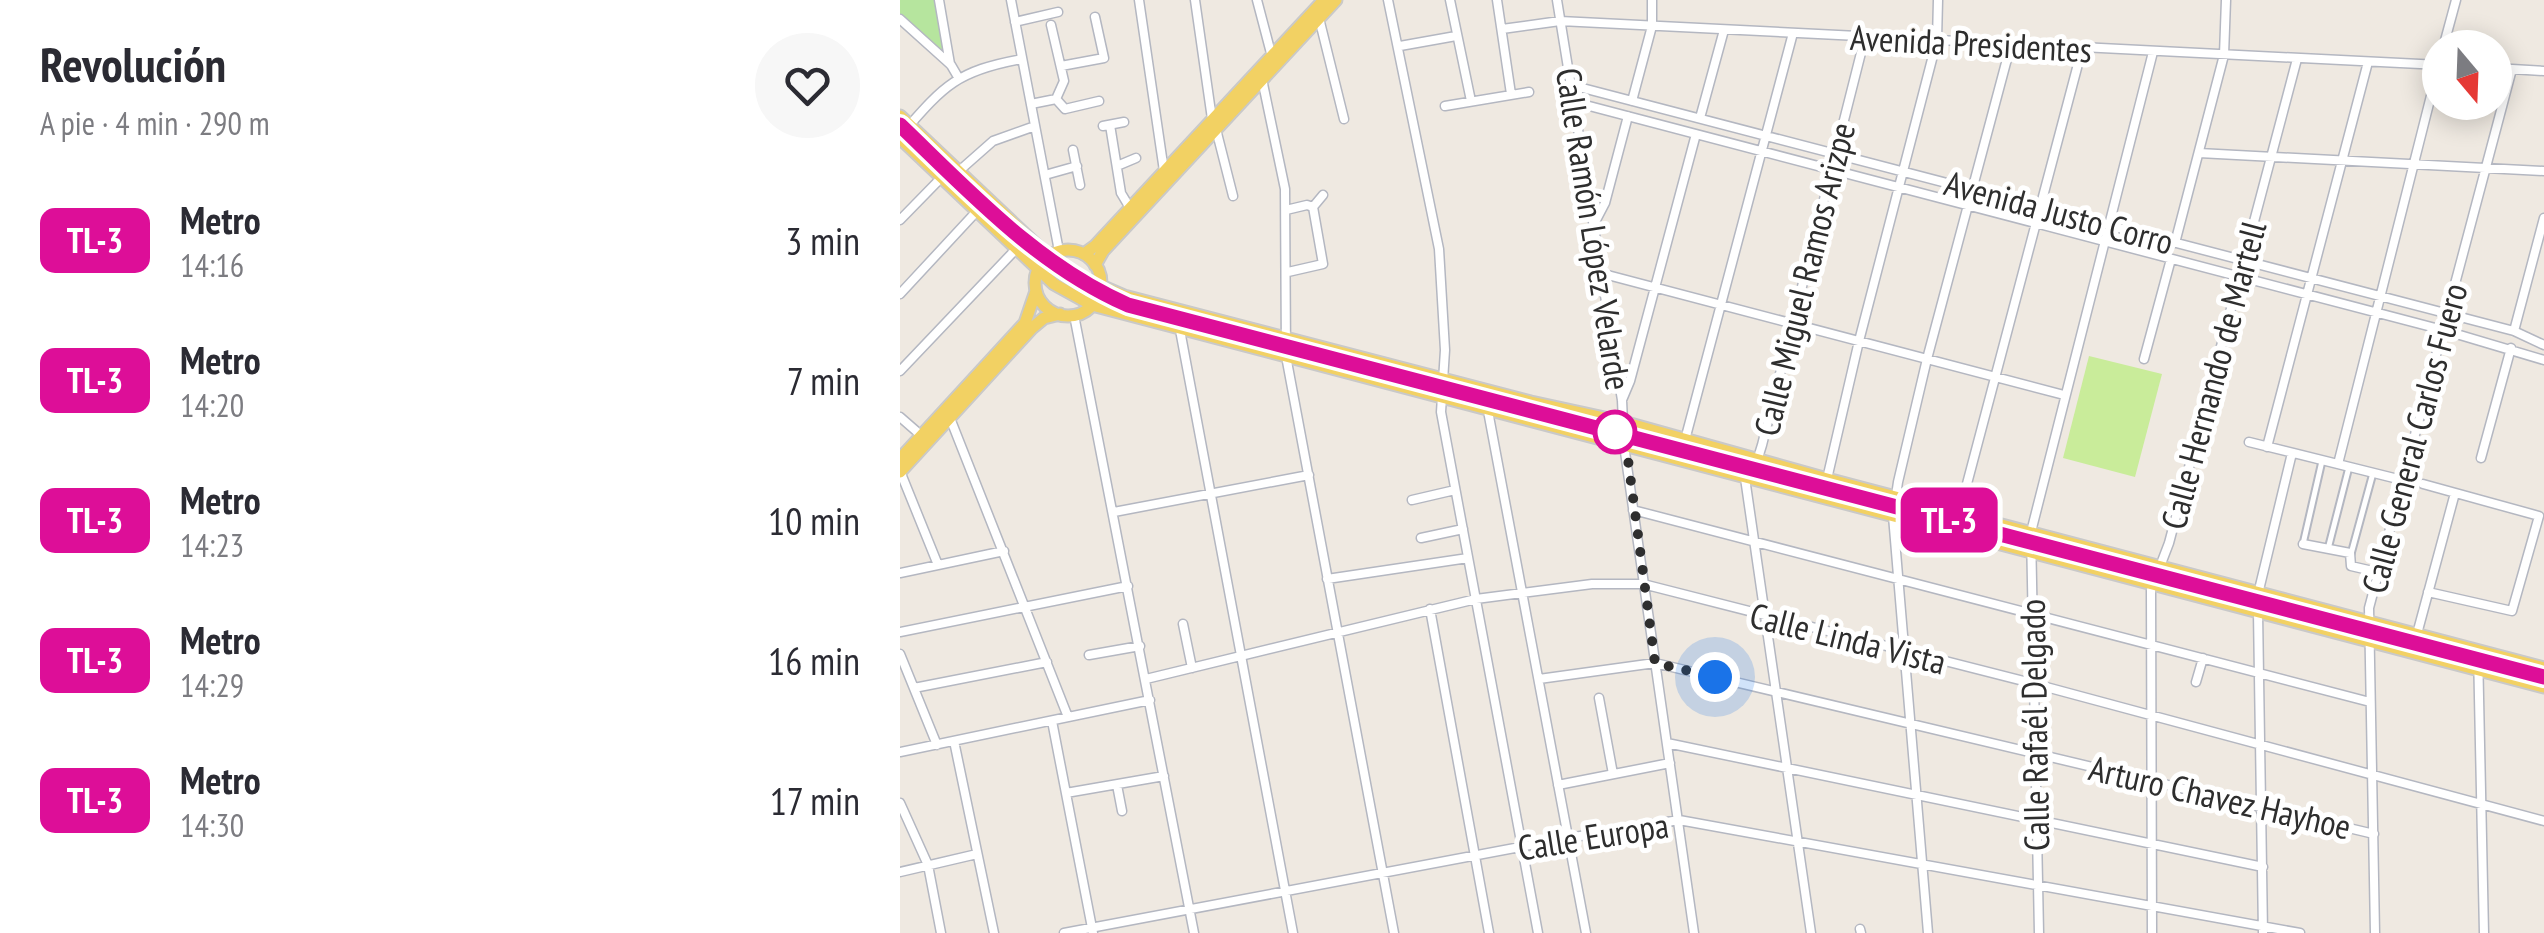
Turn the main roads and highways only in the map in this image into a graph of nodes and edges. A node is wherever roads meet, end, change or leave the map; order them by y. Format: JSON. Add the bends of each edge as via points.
{"nodes":[{"id":1,"x":1324,"y":0,"type":"edge"},
{"id":2,"x":1336,"y":0,"type":"edge"},
{"id":3,"x":1273,"y":61,"type":"junction"},
{"id":4,"x":905,"y":120,"type":"edge"},
{"id":5,"x":1214,"y":124,"type":"junction"},
{"id":6,"x":900,"y":137,"type":"edge"},
{"id":7,"x":1054,"y":254,"type":"junction"},
{"id":8,"x":1084,"y":254,"type":"junction"},
{"id":9,"x":1096,"y":265,"type":"junction"},
{"id":10,"x":1038,"y":268,"type":"junction"},
{"id":11,"x":1100,"y":286,"type":"junction"},
{"id":12,"x":1036,"y":291,"type":"junction"},
{"id":13,"x":1092,"y":304,"type":"junction"},
{"id":14,"x":1067,"y":315,"type":"junction"},
{"id":15,"x":926,"y":438,"type":"junction"},
{"id":16,"x":900,"y":459,"type":"edge"},
{"id":17,"x":900,"y":472,"type":"edge"},
{"id":18,"x":2544,"y":668,"type":"edge"},
{"id":19,"x":2544,"y":686,"type":"edge"}],
"edges":[{"from":1,"to":3,"type":"main road"},
{"from":2,"to":3,"type":"main road"},
{"from":3,"to":5,"type":"main road"},
{"from":3,"to":5,"type":"main road"},
{"from":4,"to":7,"type":"main road"},
{"from":5,"to":8,"type":"main road"},
{"from":5,"to":9,"type":"main road"},
{"from":6,"to":10,"type":"main road"},
{"from":7,"to":8,"type":"main road"},
{"from":7,"to":10,"type":"main road"},
{"from":7,"to":11,"type":"main road"},
{"from":8,"to":9,"type":"main road"},
{"from":9,"to":11,"type":"main road"},
{"from":10,"to":12,"type":"main road"},
{"from":10,"to":13,"type":"main road"},
{"from":11,"to":13,"type":"main road"},
{"from":11,"to":18,"type":"main road"},
{"from":12,"to":14,"type":"main road","via":[[1048,309]]},
{"from":12,"to":15,"type":"main road","via":[[1025,323]]},
{"from":13,"to":14,"type":"main road"},
{"from":13,"to":19,"type":"main road"},
{"from":14,"to":15,"type":"main road","via":[[1044,318],[1032,328]]},
{"from":15,"to":16,"type":"main road"},
{"from":15,"to":17,"type":"main road"}]}
